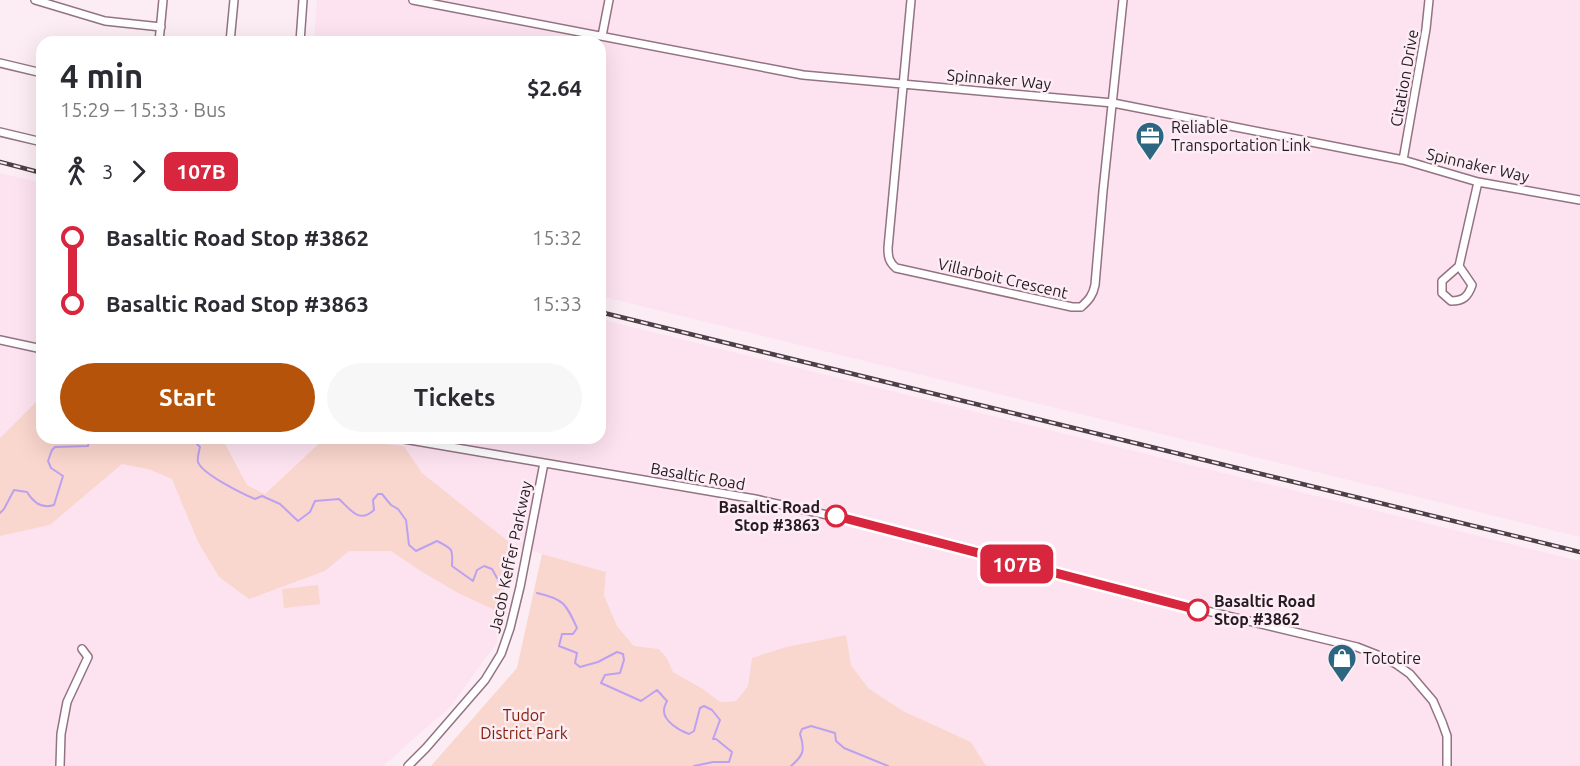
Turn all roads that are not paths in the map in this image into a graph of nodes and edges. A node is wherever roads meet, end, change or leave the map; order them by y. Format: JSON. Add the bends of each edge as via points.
{"nodes":[{"id":1,"x":35,"y":0,"type":"edge"},
{"id":2,"x":163,"y":0,"type":"edge"},
{"id":3,"x":234,"y":0,"type":"edge"},
{"id":4,"x":303,"y":0,"type":"edge"},
{"id":5,"x":413,"y":0,"type":"edge"},
{"id":6,"x":609,"y":0,"type":"edge"},
{"id":7,"x":912,"y":0,"type":"edge"},
{"id":8,"x":1123,"y":0,"type":"edge"},
{"id":9,"x":1429,"y":0,"type":"edge"},
{"id":10,"x":161,"y":27,"type":"junction"},
{"id":11,"x":160,"y":36,"type":"edge"},
{"id":12,"x":231,"y":36,"type":"edge"},
{"id":13,"x":300,"y":36,"type":"edge"},
{"id":14,"x":602,"y":36,"type":"joint"},
{"id":15,"x":606,"y":37,"type":"edge"},
{"id":16,"x":0,"y":63,"type":"edge"},
{"id":17,"x":36,"y":72,"type":"edge"},
{"id":18,"x":903,"y":85,"type":"junction"},
{"id":19,"x":1113,"y":103,"type":"junction"},
{"id":20,"x":0,"y":132,"type":"edge"},
{"id":21,"x":36,"y":141,"type":"edge"},
{"id":22,"x":1403,"y":160,"type":"junction"},
{"id":23,"x":1478,"y":182,"type":"junction"},
{"id":24,"x":1580,"y":200,"type":"edge"},
{"id":25,"x":1459,"y":266,"type":"junction"},
{"id":26,"x":0,"y":340,"type":"edge"},
{"id":27,"x":36,"y":348,"type":"edge"},
{"id":28,"x":433,"y":444,"type":"edge"},
{"id":29,"x":544,"y":463,"type":"junction"},
{"id":30,"x":82,"y":650,"type":"dead end"},
{"id":31,"x":60,"y":766,"type":"edge"},
{"id":32,"x":408,"y":766,"type":"edge"},
{"id":33,"x":1447,"y":766,"type":"edge"}],
"edges":[{"from":1,"to":10,"type":"street","via":[[105,21]]},
{"from":2,"to":10,"type":"street"},
{"from":3,"to":12,"type":"street"},
{"from":4,"to":13,"type":"street"},
{"from":5,"to":14,"type":"street","name":"Spinnaker Way"},
{"from":6,"to":14,"type":"street"},
{"from":7,"to":18,"type":"street"},
{"from":8,"to":19,"type":"street"},
{"from":9,"to":22,"type":"street","name":"Citation Drive"},
{"from":10,"to":11,"type":"street"},
{"from":15,"to":18,"type":"street","name":"Spinnaker Way","via":[[803,75]]},
{"from":16,"to":17,"type":"street"},
{"from":18,"to":19,"type":"street","name":"Spinnaker Way"},
{"from":18,"to":19,"type":"street","name":"Villarboit Crescent","via":[[888,248],[890,264],[1072,307],[1081,307],[1093,293]]},
{"from":19,"to":22,"type":"street","name":"Spinnaker Way"},
{"from":20,"to":21,"type":"street"},
{"from":22,"to":23,"type":"street","name":"Spinnaker Way"},
{"from":23,"to":24,"type":"street","name":"Spinnaker Way"},
{"from":23,"to":25,"type":"street"},
{"from":25,"to":25,"type":"street","via":[[1442,281],[1442,293],[1451,301],[1461,301],[1469,295],[1472,285]]},
{"from":26,"to":27,"type":"street"},
{"from":28,"to":29,"type":"street","name":"Basaltic Road"},
{"from":29,"to":32,"type":"street","name":"Jacob Keffer Parkway","via":[[520,588],[501,654],[485,680]]},
{"from":29,"to":33,"type":"street","name":"Basaltic Road","via":[[755,499],[841,518],[1371,652],[1410,675],[1433,701],[1447,736]]},
{"from":30,"to":31,"type":"street","via":[[88,657],[67,702]]}]}
